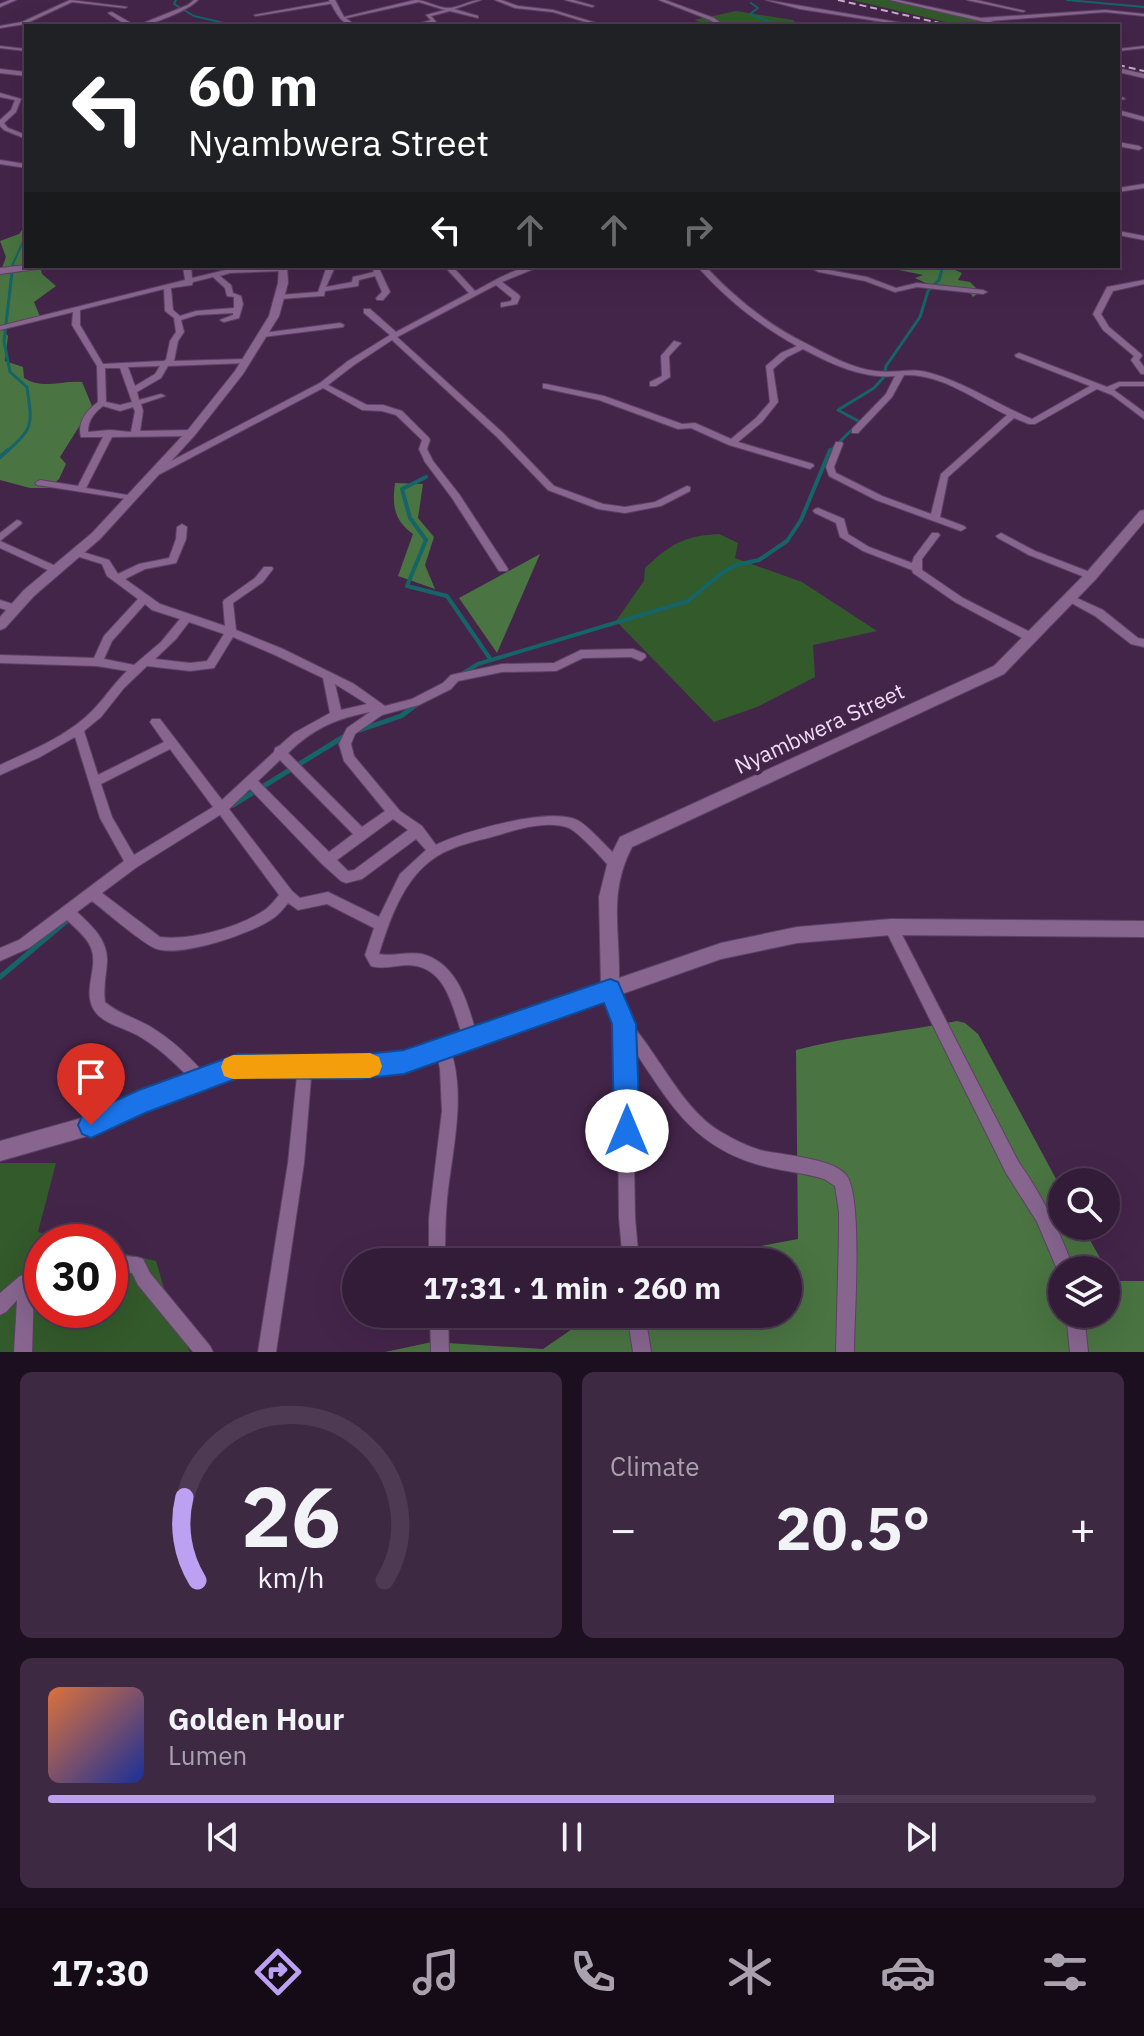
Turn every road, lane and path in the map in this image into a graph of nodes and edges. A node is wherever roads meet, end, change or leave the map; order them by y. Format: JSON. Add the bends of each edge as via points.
{"nodes":[{"id":1,"x":14,"y":0,"type":"edge"},
{"id":2,"x":73,"y":0,"type":"edge"},
{"id":3,"x":196,"y":0,"type":"edge"},
{"id":4,"x":418,"y":0,"type":"edge"},
{"id":5,"x":479,"y":0,"type":"edge"},
{"id":6,"x":497,"y":0,"type":"edge"},
{"id":7,"x":567,"y":0,"type":"edge"},
{"id":8,"x":661,"y":0,"type":"edge"},
{"id":9,"x":768,"y":0,"type":"edge"},
{"id":10,"x":892,"y":0,"type":"edge"},
{"id":11,"x":969,"y":0,"type":"edge"},
{"id":12,"x":332,"y":1,"type":"edge"},
{"id":13,"x":0,"y":6,"type":"edge"},
{"id":14,"x":592,"y":6,"type":"dead end"},
{"id":15,"x":125,"y":7,"type":"dead end"},
{"id":16,"x":452,"y":9,"type":"junction"},
{"id":17,"x":110,"y":13,"type":"dead end"},
{"id":18,"x":1037,"y":14,"type":"junction"},
{"id":19,"x":256,"y":15,"type":"dead end"},
{"id":20,"x":1141,"y":15,"type":"edge"},
{"id":21,"x":476,"y":17,"type":"dead end"},
{"id":22,"x":342,"y":18,"type":"junction"},
{"id":23,"x":875,"y":19,"type":"junction"},
{"id":24,"x":979,"y":20,"type":"junction"},
{"id":25,"x":1144,"y":23,"type":"edge"},
{"id":26,"x":132,"y":24,"type":"edge"},
{"id":27,"x":141,"y":24,"type":"edge"},
{"id":28,"x":351,"y":24,"type":"edge"},
{"id":29,"x":421,"y":24,"type":"edge"},
{"id":30,"x":597,"y":24,"type":"edge"},
{"id":31,"x":718,"y":24,"type":"edge"},
{"id":32,"x":867,"y":24,"type":"edge"},
{"id":33,"x":906,"y":24,"type":"edge"},
{"id":34,"x":998,"y":24,"type":"edge"},
{"id":35,"x":0,"y":27,"type":"edge"},
{"id":36,"x":0,"y":47,"type":"edge"},
{"id":37,"x":1144,"y":47,"type":"edge"},
{"id":38,"x":24,"y":50,"type":"edge"},
{"id":39,"x":1120,"y":50,"type":"edge"},
{"id":40,"x":1120,"y":70,"type":"edge"},
{"id":41,"x":0,"y":71,"type":"edge"},
{"id":42,"x":24,"y":74,"type":"edge"},
{"id":43,"x":1144,"y":76,"type":"edge"},
{"id":44,"x":0,"y":95,"type":"edge"},
{"id":45,"x":1120,"y":113,"type":"edge"},
{"id":46,"x":1144,"y":119,"type":"edge"},
{"id":47,"x":1,"y":122,"type":"edge"},
{"id":48,"x":24,"y":136,"type":"edge"},
{"id":49,"x":1144,"y":140,"type":"edge"},
{"id":50,"x":1120,"y":144,"type":"edge"},
{"id":51,"x":1141,"y":149,"type":"edge"},
{"id":52,"x":0,"y":162,"type":"edge"},
{"id":53,"x":24,"y":166,"type":"edge"},
{"id":54,"x":1144,"y":186,"type":"edge"},
{"id":55,"x":1120,"y":190,"type":"edge"},
{"id":56,"x":1144,"y":229,"type":"edge"},
{"id":57,"x":1120,"y":233,"type":"edge"},
{"id":58,"x":1144,"y":238,"type":"edge"},
{"id":59,"x":28,"y":268,"type":"edge"},
{"id":60,"x":187,"y":268,"type":"edge"},
{"id":61,"x":282,"y":268,"type":"edge"},
{"id":62,"x":330,"y":268,"type":"edge"},
{"id":63,"x":450,"y":268,"type":"edge"},
{"id":64,"x":532,"y":268,"type":"edge"},
{"id":65,"x":703,"y":268,"type":"edge"},
{"id":66,"x":814,"y":268,"type":"edge"},
{"id":67,"x":376,"y":270,"type":"edge"},
{"id":68,"x":0,"y":271,"type":"edge"},
{"id":69,"x":215,"y":275,"type":"junction"},
{"id":70,"x":497,"y":282,"type":"junction"},
{"id":71,"x":1144,"y":282,"type":"edge"},
{"id":72,"x":189,"y":283,"type":"junction"},
{"id":73,"x":168,"y":289,"type":"junction"},
{"id":74,"x":321,"y":290,"type":"junction"},
{"id":75,"x":983,"y":292,"type":"dead end"},
{"id":76,"x":474,"y":294,"type":"junction"},
{"id":77,"x":280,"y":297,"type":"junction"},
{"id":78,"x":380,"y":298,"type":"dead end"},
{"id":79,"x":504,"y":305,"type":"dead end"},
{"id":80,"x":238,"y":310,"type":"junction"},
{"id":81,"x":77,"y":311,"type":"junction"},
{"id":82,"x":367,"y":311,"type":"dead end"},
{"id":83,"x":178,"y":318,"type":"junction"},
{"id":84,"x":224,"y":320,"type":"dead end"},
{"id":85,"x":340,"y":325,"type":"dead end"},
{"id":86,"x":0,"y":328,"type":"edge"},
{"id":87,"x":263,"y":335,"type":"junction"},
{"id":88,"x":394,"y":336,"type":"junction"},
{"id":89,"x":677,"y":343,"type":"dead end"},
{"id":90,"x":804,"y":346,"type":"junction"},
{"id":91,"x":1019,"y":355,"type":"dead end"},
{"id":92,"x":246,"y":361,"type":"junction"},
{"id":93,"x":169,"y":362,"type":"junction"},
{"id":94,"x":123,"y":364,"type":"junction"},
{"id":95,"x":101,"y":366,"type":"junction"},
{"id":96,"x":1144,"y":372,"type":"edge"},
{"id":97,"x":900,"y":375,"type":"junction"},
{"id":98,"x":653,"y":384,"type":"dead end"},
{"id":99,"x":1144,"y":384,"type":"edge"},
{"id":100,"x":323,"y":385,"type":"junction"},
{"id":101,"x":546,"y":386,"type":"dead end"},
{"id":102,"x":1096,"y":386,"type":"junction"},
{"id":103,"x":1107,"y":390,"type":"junction"},
{"id":104,"x":133,"y":391,"type":"junction"},
{"id":105,"x":161,"y":396,"type":"dead end"},
{"id":106,"x":102,"y":403,"type":"junction"},
{"id":107,"x":137,"y":403,"type":"junction"},
{"id":108,"x":1013,"y":414,"type":"junction"},
{"id":109,"x":1144,"y":416,"type":"edge"},
{"id":110,"x":855,"y":431,"type":"dead end"},
{"id":111,"x":110,"y":433,"type":"junction"},
{"id":112,"x":135,"y":433,"type":"junction"},
{"id":113,"x":191,"y":433,"type":"junction"},
{"id":114,"x":732,"y":443,"type":"junction"},
{"id":115,"x":839,"y":444,"type":"dead end"},
{"id":116,"x":810,"y":466,"type":"dead end"},
{"id":117,"x":157,"y":472,"type":"junction"},
{"id":118,"x":40,"y":483,"type":"dead end"},
{"id":119,"x":81,"y":489,"type":"junction"},
{"id":120,"x":687,"y":489,"type":"dead end"},
{"id":121,"x":130,"y":498,"type":"junction"},
{"id":122,"x":818,"y":511,"type":"dead end"},
{"id":123,"x":1144,"y":514,"type":"edge"},
{"id":124,"x":935,"y":518,"type":"junction"},
{"id":125,"x":17,"y":523,"type":"dead end"},
{"id":126,"x":182,"y":527,"type":"dead end"},
{"id":127,"x":961,"y":528,"type":"dead end"},
{"id":128,"x":935,"y":535,"type":"dead end"},
{"id":129,"x":1001,"y":536,"type":"dead end"},
{"id":130,"x":0,"y":538,"type":"edge"},
{"id":131,"x":0,"y":544,"type":"edge"},
{"id":132,"x":76,"y":553,"type":"junction"},
{"id":133,"x":915,"y":568,"type":"junction"},
{"id":134,"x":268,"y":569,"type":"dead end"},
{"id":135,"x":503,"y":569,"type":"dead end"},
{"id":136,"x":56,"y":570,"type":"junction"},
{"id":137,"x":1091,"y":576,"type":"junction"},
{"id":138,"x":118,"y":578,"type":"junction"},
{"id":139,"x":1070,"y":598,"type":"junction"},
{"id":140,"x":143,"y":600,"type":"junction"},
{"id":141,"x":0,"y":604,"type":"edge"},
{"id":142,"x":15,"y":609,"type":"junction"},
{"id":143,"x":186,"y":619,"type":"junction"},
{"id":144,"x":0,"y":625,"type":"edge"},
{"id":145,"x":231,"y":632,"type":"junction"},
{"id":146,"x":1030,"y":637,"type":"junction"},
{"id":147,"x":1144,"y":643,"type":"edge"},
{"id":148,"x":641,"y":657,"type":"dead end"},
{"id":149,"x":0,"y":659,"type":"edge"},
{"id":150,"x":97,"y":662,"type":"junction"},
{"id":151,"x":141,"y":666,"type":"junction"},
{"id":152,"x":328,"y":677,"type":"junction"},
{"id":153,"x":381,"y":708,"type":"junction"},
{"id":154,"x":336,"y":715,"type":"junction"},
{"id":155,"x":156,"y":722,"type":"dead end"},
{"id":156,"x":78,"y":730,"type":"junction"},
{"id":157,"x":172,"y":743,"type":"junction"},
{"id":158,"x":279,"y":751,"type":"junction"},
{"id":159,"x":0,"y":770,"type":"edge"},
{"id":160,"x":250,"y":781,"type":"junction"},
{"id":161,"x":95,"y":782,"type":"junction"},
{"id":162,"x":220,"y":809,"type":"junction"},
{"id":163,"x":393,"y":812,"type":"junction"},
{"id":164,"x":418,"y":830,"type":"junction"},
{"id":165,"x":362,"y":835,"type":"junction"},
{"id":166,"x":434,"y":851,"type":"junction"},
{"id":167,"x":327,"y":860,"type":"junction"},
{"id":168,"x":614,"y":862,"type":"junction"},
{"id":169,"x":132,"y":863,"type":"junction"},
{"id":170,"x":92,"y":893,"type":"junction"},
{"id":171,"x":287,"y":895,"type":"junction"},
{"id":172,"x":68,"y":912,"type":"junction"},
{"id":173,"x":381,"y":925,"type":"junction"},
{"id":174,"x":891,"y":927,"type":"junction"},
{"id":175,"x":1144,"y":929,"type":"edge"},
{"id":176,"x":0,"y":955,"type":"edge"},
{"id":177,"x":610,"y":990,"type":"junction"},
{"id":178,"x":624,"y":1024,"type":"junction"},
{"id":179,"x":471,"y":1040,"type":"junction"},
{"id":180,"x":443,"y":1048,"type":"junction"},
{"id":181,"x":305,"y":1066,"type":"junction"},
{"id":182,"x":199,"y":1078,"type":"junction"},
{"id":183,"x":0,"y":1151,"type":"edge"},
{"id":184,"x":437,"y":1248,"type":"edge"},
{"id":185,"x":630,"y":1248,"type":"edge"},
{"id":186,"x":1061,"y":1256,"type":"edge"},
{"id":187,"x":128,"y":1264,"type":"edge"},
{"id":188,"x":24,"y":1288,"type":"edge"},
{"id":189,"x":3,"y":1304,"type":"edge"},
{"id":190,"x":27,"y":1328,"type":"edge"},
{"id":191,"x":439,"y":1328,"type":"edge"},
{"id":192,"x":638,"y":1328,"type":"edge"},
{"id":193,"x":1076,"y":1328,"type":"edge"},
{"id":194,"x":23,"y":1352,"type":"edge"},
{"id":195,"x":204,"y":1352,"type":"edge"},
{"id":196,"x":267,"y":1352,"type":"edge"},
{"id":197,"x":440,"y":1352,"type":"edge"},
{"id":198,"x":642,"y":1352,"type":"edge"},
{"id":199,"x":845,"y":1352,"type":"edge"},
{"id":200,"x":1079,"y":1352,"type":"edge"}],
"edges":[{"from":1,"to":13,"type":"street"},
{"from":2,"to":15,"type":"street"},
{"from":2,"to":35,"type":"street","via":[[23,23]]},
{"from":3,"to":27,"type":"street"},
{"from":4,"to":16,"type":"street"},
{"from":4,"to":22,"type":"street"},
{"from":5,"to":16,"type":"street"},
{"from":6,"to":30,"type":"street"},
{"from":7,"to":14,"type":"street"},
{"from":8,"to":31,"type":"street"},
{"from":9,"to":23,"type":"street"},
{"from":10,"to":24,"type":"street"},
{"from":11,"to":18,"type":"street"},
{"from":12,"to":19,"type":"street"},
{"from":12,"to":22,"type":"street"},
{"from":16,"to":21,"type":"street"},
{"from":16,"to":29,"type":"street","via":[[428,16],[434,21]]},
{"from":17,"to":26,"type":"street"},
{"from":18,"to":20,"type":"street"},
{"from":18,"to":24,"type":"street"},
{"from":20,"to":25,"type":"street"},
{"from":22,"to":28,"type":"street"},
{"from":23,"to":32,"type":"street"},
{"from":23,"to":33,"type":"street"},
{"from":24,"to":34,"type":"street"},
{"from":36,"to":38,"type":"street"},
{"from":37,"to":39,"type":"street"},
{"from":40,"to":43,"type":"street"},
{"from":41,"to":42,"type":"street"},
{"from":44,"to":47,"type":"street","via":[[18,99],[13,113]]},
{"from":45,"to":46,"type":"street"},
{"from":47,"to":48,"type":"street"},
{"from":49,"to":51,"type":"street"},
{"from":50,"to":51,"type":"street"},
{"from":52,"to":53,"type":"street"},
{"from":54,"to":55,"type":"street"},
{"from":56,"to":57,"type":"street"},
{"from":57,"to":58,"type":"street"},
{"from":59,"to":68,"type":"street"},
{"from":60,"to":72,"type":"street"},
{"from":61,"to":69,"type":"street"},
{"from":61,"to":77,"type":"street"},
{"from":62,"to":74,"type":"street"},
{"from":63,"to":76,"type":"street"},
{"from":64,"to":70,"type":"street"},
{"from":65,"to":90,"type":"street","via":[[738,305]]},
{"from":66,"to":75,"type":"street","via":[[894,290],[917,285]]},
{"from":67,"to":74,"type":"street","via":[[355,284]]},
{"from":67,"to":78,"type":"street","via":[[386,292]]},
{"from":69,"to":72,"type":"street"},
{"from":69,"to":80,"type":"street","via":[[237,296]]},
{"from":70,"to":76,"type":"street"},
{"from":70,"to":79,"type":"street","via":[[516,297]]},
{"from":71,"to":96,"type":"street","via":[[1110,289],[1097,314],[1138,356],[1135,360]]},
{"from":72,"to":73,"type":"street"},
{"from":73,"to":81,"type":"street"},
{"from":73,"to":83,"type":"street","via":[[169,311]]},
{"from":74,"to":77,"type":"street"},
{"from":76,"to":88,"type":"street"},
{"from":77,"to":87,"type":"street"},
{"from":80,"to":83,"type":"street"},
{"from":80,"to":84,"type":"street","via":[[234,318]]},
{"from":81,"to":86,"type":"street"},
{"from":81,"to":95,"type":"street","via":[[76,325]]},
{"from":82,"to":88,"type":"street"},
{"from":83,"to":93,"type":"street","via":[[180,332]]},
{"from":85,"to":87,"type":"street"},
{"from":87,"to":92,"type":"street"},
{"from":88,"to":100,"type":"street"},
{"from":88,"to":120,"type":"street","via":[[551,488],[625,510],[658,504]]},
{"from":89,"to":98,"type":"street","via":[[665,356],[666,377]]},
{"from":90,"to":97,"type":"street","via":[[870,373]]},
{"from":90,"to":114,"type":"street","via":[[769,368],[774,402]]},
{"from":91,"to":102,"type":"street"},
{"from":92,"to":93,"type":"street"},
{"from":92,"to":113,"type":"street"},
{"from":93,"to":94,"type":"street"},
{"from":93,"to":104,"type":"street","via":[[158,376]]},
{"from":94,"to":95,"type":"street"},
{"from":94,"to":104,"type":"street"},
{"from":95,"to":106,"type":"street"},
{"from":97,"to":108,"type":"street","via":[[930,375]]},
{"from":97,"to":110,"type":"street"},
{"from":99,"to":103,"type":"street","via":[[1119,384]]},
{"from":100,"to":117,"type":"street"},
{"from":100,"to":135,"type":"street","via":[[365,408],[391,409],[409,421],[426,440],[423,449],[429,462]]},
{"from":101,"to":114,"type":"street","via":[[601,398],[681,427],[692,425]]},
{"from":102,"to":103,"type":"street"},
{"from":102,"to":108,"type":"street","via":[[1032,422]]},
{"from":103,"to":109,"type":"street"},
{"from":104,"to":107,"type":"street"},
{"from":105,"to":107,"type":"street"},
{"from":106,"to":107,"type":"street","via":[[120,408]]},
{"from":106,"to":111,"type":"street","via":[[92,410],[82,431]]},
{"from":107,"to":112,"type":"street"},
{"from":108,"to":124,"type":"street","via":[[944,476]]},
{"from":111,"to":112,"type":"street"},
{"from":111,"to":119,"type":"street"},
{"from":112,"to":113,"type":"street"},
{"from":113,"to":117,"type":"street"},
{"from":114,"to":116,"type":"street"},
{"from":115,"to":124,"type":"street","via":[[832,474],[868,494]]},
{"from":117,"to":121,"type":"street"},
{"from":118,"to":119,"type":"street"},
{"from":119,"to":121,"type":"street"},
{"from":121,"to":132,"type":"street"},
{"from":122,"to":133,"type":"street","via":[[841,521],[843,535],[855,543]]},
{"from":123,"to":137,"type":"street","name":"Nyambwera Street"},
{"from":124,"to":127,"type":"street"},
{"from":125,"to":130,"type":"street"},
{"from":126,"to":138,"type":"street","via":[[173,561],[143,566]]},
{"from":128,"to":133,"type":"street"},
{"from":129,"to":137,"type":"street"},
{"from":131,"to":136,"type":"street"},
{"from":132,"to":136,"type":"street"},
{"from":132,"to":138,"type":"street","via":[[106,562]]},
{"from":133,"to":146,"type":"street","via":[[959,600]]},
{"from":134,"to":145,"type":"street","via":[[228,602]]},
{"from":136,"to":142,"type":"street"},
{"from":137,"to":139,"type":"street","name":"Nyambwera Street"},
{"from":138,"to":140,"type":"street"},
{"from":139,"to":146,"type":"street","name":"Nyambwera Street"},
{"from":139,"to":147,"type":"street"},
{"from":140,"to":143,"type":"street"},
{"from":140,"to":150,"type":"street","via":[[108,639]]},
{"from":141,"to":142,"type":"street"},
{"from":142,"to":144,"type":"street"},
{"from":143,"to":145,"type":"street"},
{"from":143,"to":151,"type":"street"},
{"from":145,"to":151,"type":"street","via":[[204,667]]},
{"from":145,"to":152,"type":"street"},
{"from":146,"to":168,"type":"street","name":"Nyambwera Street","via":[[999,670],[644,832],[626,842]]},
{"from":148,"to":153,"type":"street","via":[[581,654],[556,667],[465,675],[415,702]]},
{"from":149,"to":150,"type":"street"},
{"from":150,"to":151,"type":"street"},
{"from":151,"to":156,"type":"street"},
{"from":152,"to":153,"type":"street"},
{"from":152,"to":154,"type":"street"},
{"from":153,"to":154,"type":"street"},
{"from":153,"to":163,"type":"street","via":[[351,731],[344,749]]},
{"from":154,"to":158,"type":"street"},
{"from":155,"to":157,"type":"street"},
{"from":156,"to":159,"type":"street"},
{"from":156,"to":161,"type":"street"},
{"from":157,"to":161,"type":"street"},
{"from":157,"to":162,"type":"street"},
{"from":158,"to":160,"type":"street"},
{"from":158,"to":165,"type":"street"},
{"from":160,"to":162,"type":"street"},
{"from":160,"to":167,"type":"street"},
{"from":161,"to":169,"type":"street","via":[[112,832]]},
{"from":162,"to":169,"type":"street"},
{"from":162,"to":171,"type":"street"},
{"from":163,"to":164,"type":"street"},
{"from":163,"to":165,"type":"street"},
{"from":164,"to":166,"type":"street"},
{"from":164,"to":167,"type":"street","via":[[355,876],[346,877]]},
{"from":165,"to":167,"type":"street"},
{"from":166,"to":168,"type":"street","via":[[490,831],[556,821],[574,824]]},
{"from":166,"to":173,"type":"street","via":[[405,878]]},
{"from":168,"to":177,"type":"street","via":[[605,913]]},
{"from":169,"to":170,"type":"street"},
{"from":170,"to":171,"type":"street","via":[[167,946],[266,917]]},
{"from":170,"to":172,"type":"street"},
{"from":171,"to":173,"type":"street","via":[[298,904],[328,898]]},
{"from":172,"to":176,"type":"street"},
{"from":172,"to":182,"type":"street","via":[[100,951],[99,1006],[146,1031]]},
{"from":173,"to":179,"type":"street","via":[[372,948],[376,962],[409,959],[442,971],[452,984]]},
{"from":174,"to":175,"type":"street"},
{"from":174,"to":177,"type":"street","via":[[797,935],[721,951]]},
{"from":174,"to":186,"type":"street"},
{"from":177,"to":178,"type":"street"},
{"from":177,"to":179,"type":"street"},
{"from":178,"to":185,"type":"street"},
{"from":178,"to":199,"type":"street","via":[[694,1120],[712,1135],[763,1159],[816,1167],[842,1182],[847,1215]]},
{"from":179,"to":180,"type":"street"},
{"from":180,"to":181,"type":"street","via":[[404,1062]]},
{"from":180,"to":184,"type":"street","via":[[449,1106]]},
{"from":181,"to":182,"type":"street","via":[[238,1066]]},
{"from":181,"to":196,"type":"street"},
{"from":182,"to":183,"type":"street","via":[[91,1125]]},
{"from":187,"to":195,"type":"street","via":[[137,1265]]},
{"from":188,"to":189,"type":"street"},
{"from":190,"to":194,"type":"street"},
{"from":191,"to":197,"type":"street"},
{"from":192,"to":198,"type":"street"},
{"from":193,"to":200,"type":"street"}]}
